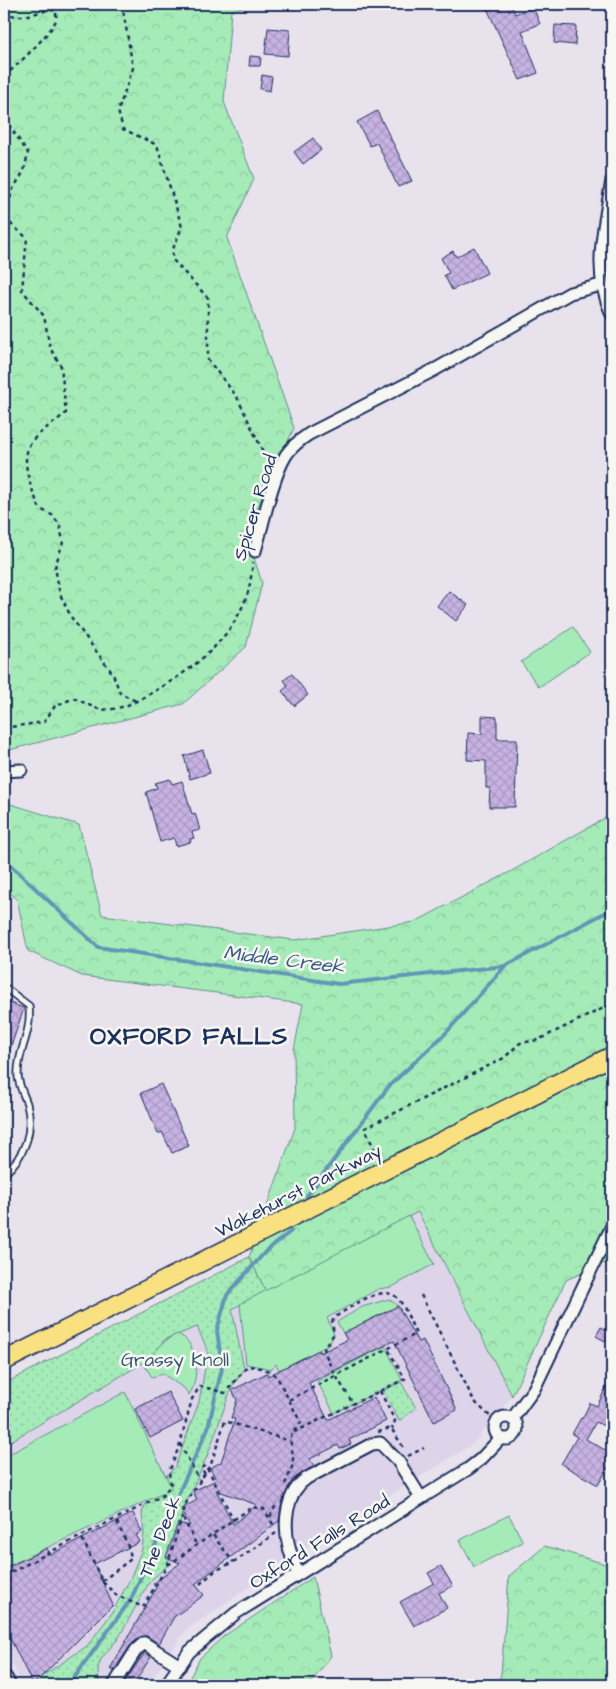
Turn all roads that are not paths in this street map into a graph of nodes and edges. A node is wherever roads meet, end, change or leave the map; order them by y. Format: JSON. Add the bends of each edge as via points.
{"nodes":[{"id":1,"x":612,"y":180,"type":"edge"},
{"id":2,"x":602,"y":285,"type":"junction"},
{"id":3,"x":612,"y":314,"type":"edge"},
{"id":4,"x":255,"y":551,"type":"road end"},
{"id":5,"x":21,"y":770,"type":"dead end"},
{"id":6,"x":4,"y":771,"type":"edge"},
{"id":7,"x":4,"y":987,"type":"edge"},
{"id":8,"x":612,"y":1056,"type":"edge"},
{"id":9,"x":4,"y":1174,"type":"edge"},
{"id":10,"x":612,"y":1226,"type":"edge"},
{"id":11,"x":4,"y":1361,"type":"edge"},
{"id":12,"x":513,"y":1418,"type":"junction"},
{"id":13,"x":501,"y":1438,"type":"junction"},
{"id":14,"x":421,"y":1498,"type":"junction"},
{"id":15,"x":297,"y":1573,"type":"junction"},
{"id":16,"x":180,"y":1666,"type":"junction"},
{"id":17,"x":4,"y":1679,"type":"edge"},
{"id":18,"x":171,"y":1684,"type":"edge"},
{"id":19,"x":7,"y":1685,"type":"edge"},
{"id":20,"x":114,"y":1685,"type":"edge"}],
"edges":[{"from":1,"to":2,"type":"street","via":[[601,253]]},
{"from":2,"to":3,"type":"street"},
{"from":2,"to":4,"type":"street","name":"Spicer Road","via":[[570,293],[295,444],[276,479]]},
{"from":5,"to":6,"type":"street"},
{"from":7,"to":9,"type":"lane","via":[[29,1006],[30,1019],[18,1076],[30,1131],[24,1150]]},
{"from":8,"to":11,"type":"main road","name":"Wakehurst Parkway"},
{"from":10,"to":12,"type":"street","via":[[534,1390]]},
{"from":12,"to":13,"type":"street","via":[[517,1432],[510,1438]]},
{"from":12,"to":13,"type":"street","via":[[503,1417],[496,1423],[496,1432]]},
{"from":13,"to":14,"type":"street","name":"Oxford Falls Road","via":[[481,1459]]},
{"from":14,"to":15,"type":"street","name":"Oxford Falls Road"},
{"from":14,"to":15,"type":"street","via":[[398,1461],[380,1443],[372,1444],[307,1478],[293,1491],[286,1519],[289,1547]]},
{"from":15,"to":16,"type":"street","name":"Oxford Falls Road","via":[[210,1633],[189,1652]]},
{"from":16,"to":18,"type":"street","name":"Oxford Falls Road"},
{"from":16,"to":20,"type":"street","via":[[144,1644],[136,1650]]},
{"from":17,"to":19,"type":"street"}]}
